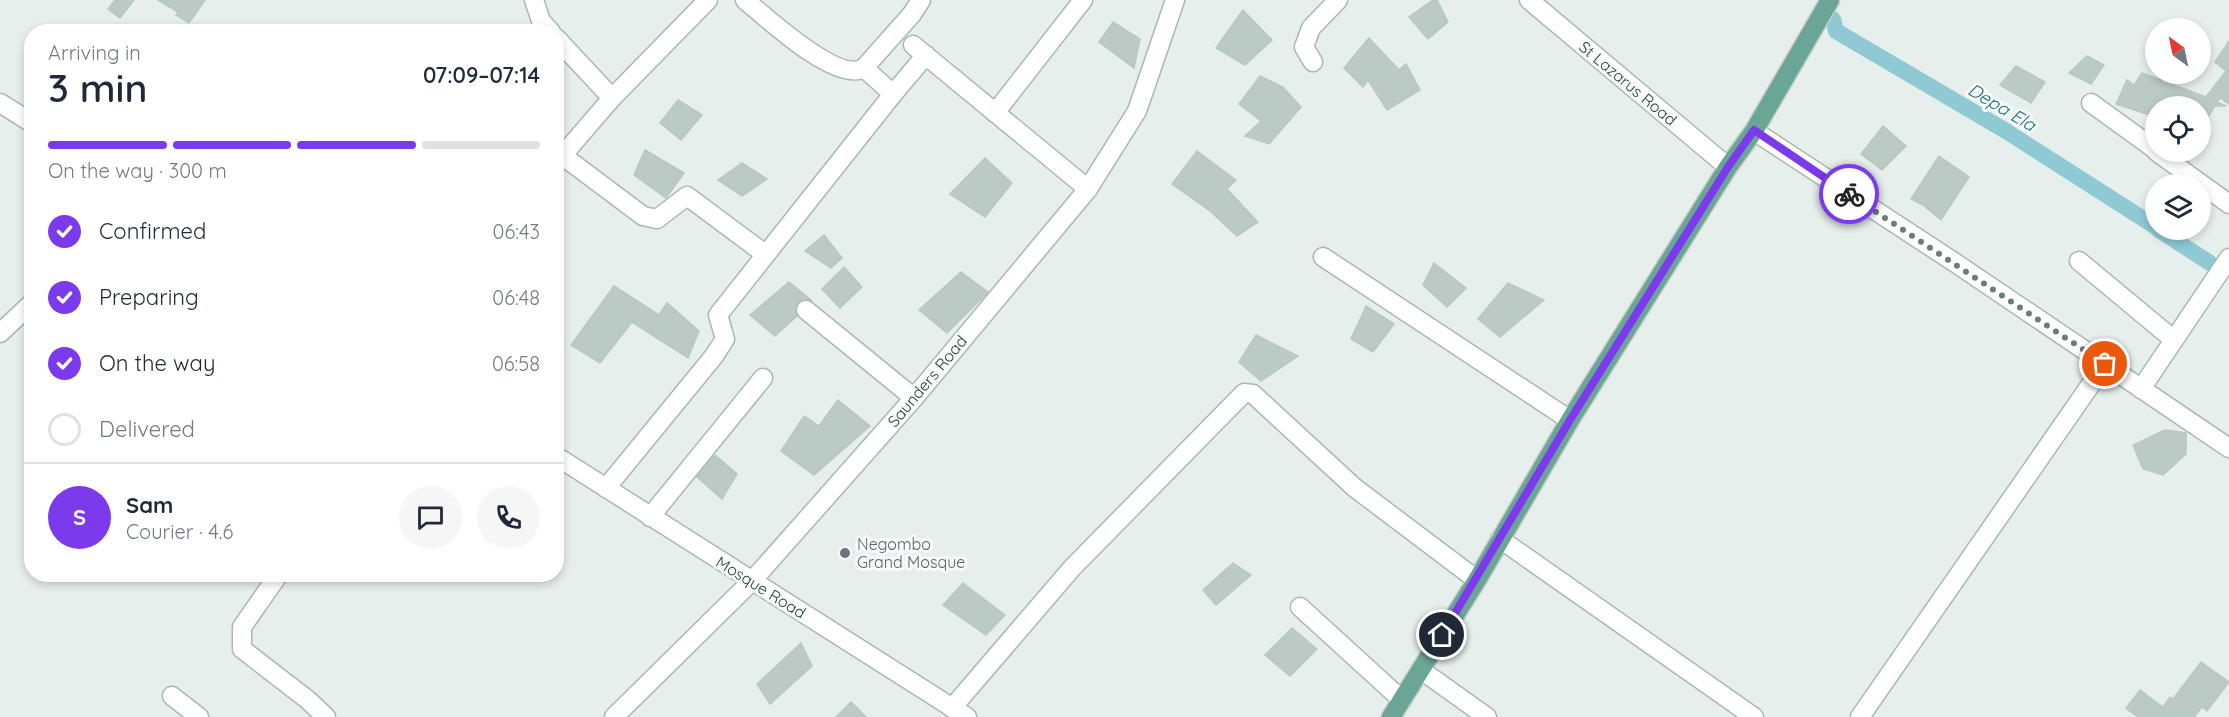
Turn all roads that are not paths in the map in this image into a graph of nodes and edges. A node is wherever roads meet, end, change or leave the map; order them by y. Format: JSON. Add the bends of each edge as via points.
{"nodes":[{"id":1,"x":534,"y":0,"type":"edge"},
{"id":2,"x":708,"y":0,"type":"edge"},
{"id":3,"x":745,"y":0,"type":"edge"},
{"id":4,"x":921,"y":0,"type":"edge"},
{"id":5,"x":1083,"y":0,"type":"edge"},
{"id":6,"x":1175,"y":0,"type":"edge"},
{"id":7,"x":1338,"y":0,"type":"edge"},
{"id":8,"x":1529,"y":0,"type":"edge"},
{"id":9,"x":1830,"y":0,"type":"edge"},
{"id":10,"x":543,"y":24,"type":"edge"},
{"id":11,"x":564,"y":47,"type":"edge"},
{"id":12,"x":1313,"y":63,"type":"dead end"},
{"id":13,"x":864,"y":68,"type":"junction"},
{"id":14,"x":893,"y":94,"type":"junction"},
{"id":15,"x":612,"y":98,"type":"junction"},
{"id":16,"x":0,"y":103,"type":"edge"},
{"id":17,"x":2091,"y":103,"type":"dead end"},
{"id":18,"x":995,"y":113,"type":"junction"},
{"id":19,"x":24,"y":118,"type":"edge"},
{"id":20,"x":1754,"y":130,"type":"junction"},
{"id":21,"x":2145,"y":143,"type":"edge"},
{"id":22,"x":564,"y":154,"type":"edge"},
{"id":23,"x":564,"y":162,"type":"edge"},
{"id":24,"x":2171,"y":162,"type":"edge"},
{"id":25,"x":1728,"y":167,"type":"junction"},
{"id":26,"x":1088,"y":189,"type":"junction"},
{"id":27,"x":2229,"y":204,"type":"edge"},
{"id":28,"x":765,"y":254,"type":"junction"},
{"id":29,"x":1323,"y":257,"type":"dead end"},
{"id":30,"x":2229,"y":258,"type":"edge"},
{"id":31,"x":2079,"y":261,"type":"dead end"},
{"id":32,"x":24,"y":310,"type":"edge"},
{"id":33,"x":806,"y":310,"type":"dead end"},
{"id":34,"x":0,"y":333,"type":"edge"},
{"id":35,"x":2174,"y":340,"type":"junction"},
{"id":36,"x":2105,"y":364,"type":"junction"},
{"id":37,"x":763,"y":378,"type":"dead end"},
{"id":38,"x":2141,"y":389,"type":"junction"},
{"id":39,"x":914,"y":398,"type":"junction"},
{"id":40,"x":1570,"y":420,"type":"junction"},
{"id":41,"x":2229,"y":448,"type":"edge"},
{"id":42,"x":564,"y":461,"type":"edge"},
{"id":43,"x":606,"y":488,"type":"junction"},
{"id":44,"x":651,"y":517,"type":"junction"},
{"id":45,"x":1500,"y":539,"type":"junction"},
{"id":46,"x":752,"y":580,"type":"junction"},
{"id":47,"x":1477,"y":580,"type":"junction"},
{"id":48,"x":273,"y":582,"type":"edge"},
{"id":49,"x":1300,"y":607,"type":"dead end"},
{"id":50,"x":1421,"y":670,"type":"junction"},
{"id":51,"x":172,"y":696,"type":"dead end"},
{"id":52,"x":1402,"y":700,"type":"junction"},
{"id":53,"x":959,"y":712,"type":"edge"},
{"id":54,"x":198,"y":717,"type":"edge"},
{"id":55,"x":326,"y":717,"type":"edge"},
{"id":56,"x":614,"y":717,"type":"edge"},
{"id":57,"x":1391,"y":717,"type":"edge"},
{"id":58,"x":1487,"y":717,"type":"edge"},
{"id":59,"x":1754,"y":717,"type":"edge"},
{"id":60,"x":1860,"y":717,"type":"edge"}],
"edges":[{"from":1,"to":10,"type":"street"},
{"from":2,"to":15,"type":"street"},
{"from":3,"to":13,"type":"street","via":[[806,50],[844,70]]},
{"from":4,"to":13,"type":"street"},
{"from":5,"to":18,"type":"street"},
{"from":6,"to":26,"type":"street","name":"Saunders Road","via":[[1137,111]]},
{"from":7,"to":12,"type":"street","via":[[1311,28],[1304,47]]},
{"from":8,"to":25,"type":"street","name":"St Lazarus Road"},
{"from":9,"to":20,"type":"main road"},
{"from":11,"to":15,"type":"street"},
{"from":13,"to":14,"type":"street"},
{"from":14,"to":18,"type":"street","via":[[920,50]]},
{"from":14,"to":28,"type":"street"},
{"from":15,"to":22,"type":"street"},
{"from":16,"to":19,"type":"street"},
{"from":17,"to":21,"type":"street"},
{"from":18,"to":26,"type":"street"},
{"from":20,"to":25,"type":"main road"},
{"from":20,"to":36,"type":"street"},
{"from":23,"to":28,"type":"street","via":[[643,216],[657,219],[687,196]]},
{"from":24,"to":27,"type":"street"},
{"from":25,"to":40,"type":"main road"},
{"from":26,"to":39,"type":"street","name":"Saunders Road"},
{"from":28,"to":43,"type":"street","via":[[718,315],[725,339],[714,356]]},
{"from":29,"to":40,"type":"street"},
{"from":30,"to":35,"type":"street"},
{"from":31,"to":35,"type":"street"},
{"from":32,"to":34,"type":"street"},
{"from":33,"to":39,"type":"street"},
{"from":35,"to":38,"type":"street"},
{"from":36,"to":38,"type":"street"},
{"from":36,"to":60,"type":"street"},
{"from":37,"to":44,"type":"street"},
{"from":38,"to":41,"type":"street"},
{"from":39,"to":46,"type":"street","name":"Saunders Road"},
{"from":40,"to":45,"type":"main road"},
{"from":42,"to":43,"type":"street","name":"Mosque Road"},
{"from":43,"to":44,"type":"street","name":"Mosque Road"},
{"from":44,"to":46,"type":"street","name":"Mosque Road"},
{"from":45,"to":47,"type":"main road"},
{"from":45,"to":59,"type":"street"},
{"from":46,"to":53,"type":"street","name":"Mosque Road"},
{"from":46,"to":56,"type":"street","name":"Saunders Road"},
{"from":47,"to":50,"type":"main road"},
{"from":47,"to":53,"type":"street","via":[[1355,488],[1253,394],[1244,393],[1072,568]]},
{"from":48,"to":55,"type":"street","via":[[242,627],[242,649]]},
{"from":49,"to":52,"type":"street"},
{"from":50,"to":52,"type":"main road"},
{"from":50,"to":58,"type":"street"},
{"from":51,"to":54,"type":"street"},
{"from":52,"to":57,"type":"main road"}]}
